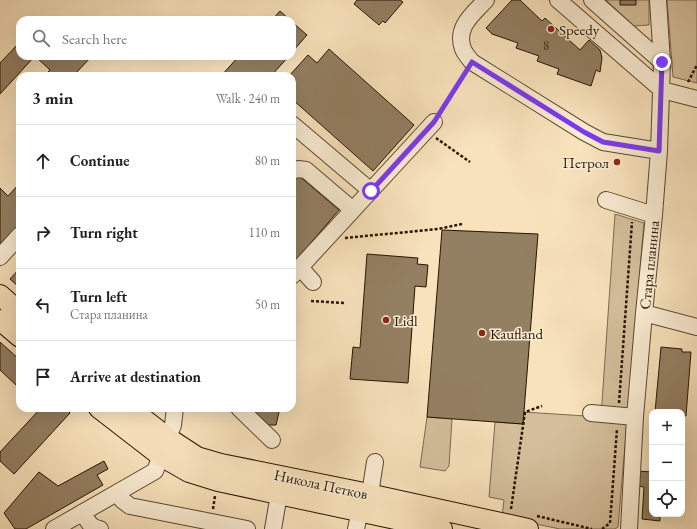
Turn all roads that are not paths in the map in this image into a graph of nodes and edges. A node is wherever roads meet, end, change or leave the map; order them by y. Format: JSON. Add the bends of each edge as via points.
{"nodes":[{"id":1,"x":486,"y":0,"type":"edge"},
{"id":2,"x":558,"y":0,"type":"edge"},
{"id":3,"x":592,"y":0,"type":"edge"},
{"id":4,"x":658,"y":0,"type":"edge"},
{"id":5,"x":662,"y":62,"type":"junction"},
{"id":6,"x":662,"y":90,"type":"junction"},
{"id":7,"x":697,"y":99,"type":"edge"},
{"id":8,"x":430,"y":126,"type":"road end"},
{"id":9,"x":296,"y":127,"type":"edge"},
{"id":10,"x":659,"y":151,"type":"junction"},
{"id":11,"x":299,"y":170,"type":"edge"},
{"id":12,"x":371,"y":191,"type":"junction"},
{"id":13,"x":606,"y":200,"type":"dead end"},
{"id":14,"x":353,"y":210,"type":"junction"},
{"id":15,"x":654,"y":215,"type":"junction"},
{"id":16,"x":16,"y":239,"type":"edge"},
{"id":17,"x":0,"y":257,"type":"edge"},
{"id":18,"x":296,"y":272,"type":"edge"},
{"id":19,"x":296,"y":273,"type":"edge"},
{"id":20,"x":313,"y":282,"type":"dead end"},
{"id":21,"x":0,"y":295,"type":"edge"},
{"id":22,"x":16,"y":309,"type":"edge"},
{"id":23,"x":644,"y":313,"type":"junction"},
{"id":24,"x":0,"y":320,"type":"edge"},
{"id":25,"x":697,"y":327,"type":"edge"},
{"id":26,"x":16,"y":334,"type":"edge"},
{"id":27,"x":107,"y":412,"type":"edge"},
{"id":28,"x":133,"y":412,"type":"edge"},
{"id":29,"x":174,"y":412,"type":"edge"},
{"id":30,"x":243,"y":412,"type":"edge"},
{"id":31,"x":591,"y":412,"type":"dead end"},
{"id":32,"x":636,"y":417,"type":"junction"},
{"id":33,"x":272,"y":440,"type":"dead end"},
{"id":34,"x":165,"y":447,"type":"junction"},
{"id":35,"x":375,"y":462,"type":"dead end"},
{"id":36,"x":118,"y":492,"type":"junction"},
{"id":37,"x":279,"y":494,"type":"junction"},
{"id":38,"x":362,"y":507,"type":"edge"},
{"id":39,"x":83,"y":512,"type":"junction"},
{"id":40,"x":531,"y":522,"type":"edge"},
{"id":41,"x":477,"y":524,"type":"edge"},
{"id":42,"x":54,"y":529,"type":"edge"},
{"id":43,"x":100,"y":529,"type":"edge"},
{"id":44,"x":247,"y":529,"type":"edge"},
{"id":45,"x":273,"y":529,"type":"edge"},
{"id":46,"x":442,"y":529,"type":"edge"},
{"id":47,"x":629,"y":529,"type":"edge"}],
"edges":[{"from":1,"to":10,"type":"street","via":[[464,24],[461,38],[463,50],[472,62],[603,142]]},
{"from":2,"to":6,"type":"street"},
{"from":3,"to":5,"type":"street"},
{"from":4,"to":5,"type":"street","name":"Стара планина"},
{"from":5,"to":6,"type":"street","name":"Стара планина"},
{"from":6,"to":7,"type":"street"},
{"from":6,"to":10,"type":"street","name":"Стара планина"},
{"from":8,"to":12,"type":"street"},
{"from":9,"to":12,"type":"street"},
{"from":10,"to":15,"type":"street","name":"Стара планина"},
{"from":11,"to":14,"type":"street"},
{"from":12,"to":14,"type":"street"},
{"from":13,"to":15,"type":"street"},
{"from":14,"to":18,"type":"street"},
{"from":15,"to":23,"type":"street","name":"Стара планина"},
{"from":16,"to":17,"type":"street"},
{"from":19,"to":20,"type":"street","via":[[304,273]]},
{"from":21,"to":22,"type":"main road"},
{"from":23,"to":25,"type":"street"},
{"from":23,"to":32,"type":"street","name":"Стара планина"},
{"from":24,"to":26,"type":"main road"},
{"from":27,"to":34,"type":"main road","name":"Никола Петков"},
{"from":28,"to":34,"type":"main road","name":"Никола Петков"},
{"from":29,"to":34,"type":"street"},
{"from":30,"to":33,"type":"street"},
{"from":31,"to":32,"type":"street"},
{"from":32,"to":47,"type":"street","name":"Стара планина"},
{"from":34,"to":36,"type":"street","via":[[154,471]]},
{"from":34,"to":37,"type":"main road","name":"Никола Петков","via":[[189,472]]},
{"from":34,"to":38,"type":"main road","name":"Никола Петков"},
{"from":35,"to":38,"type":"street"},
{"from":36,"to":39,"type":"street"},
{"from":36,"to":44,"type":"street","via":[[122,500],[130,506]]},
{"from":37,"to":38,"type":"main road","name":"Никола Петков"},
{"from":37,"to":45,"type":"street"},
{"from":38,"to":41,"type":"main road","name":"Никола Петков"},
{"from":38,"to":46,"type":"main road","name":"Никола Петков"},
{"from":39,"to":42,"type":"street"},
{"from":39,"to":43,"type":"street","via":[[93,528]]},
{"from":40,"to":41,"type":"main road","name":"Никола Петков"}]}
